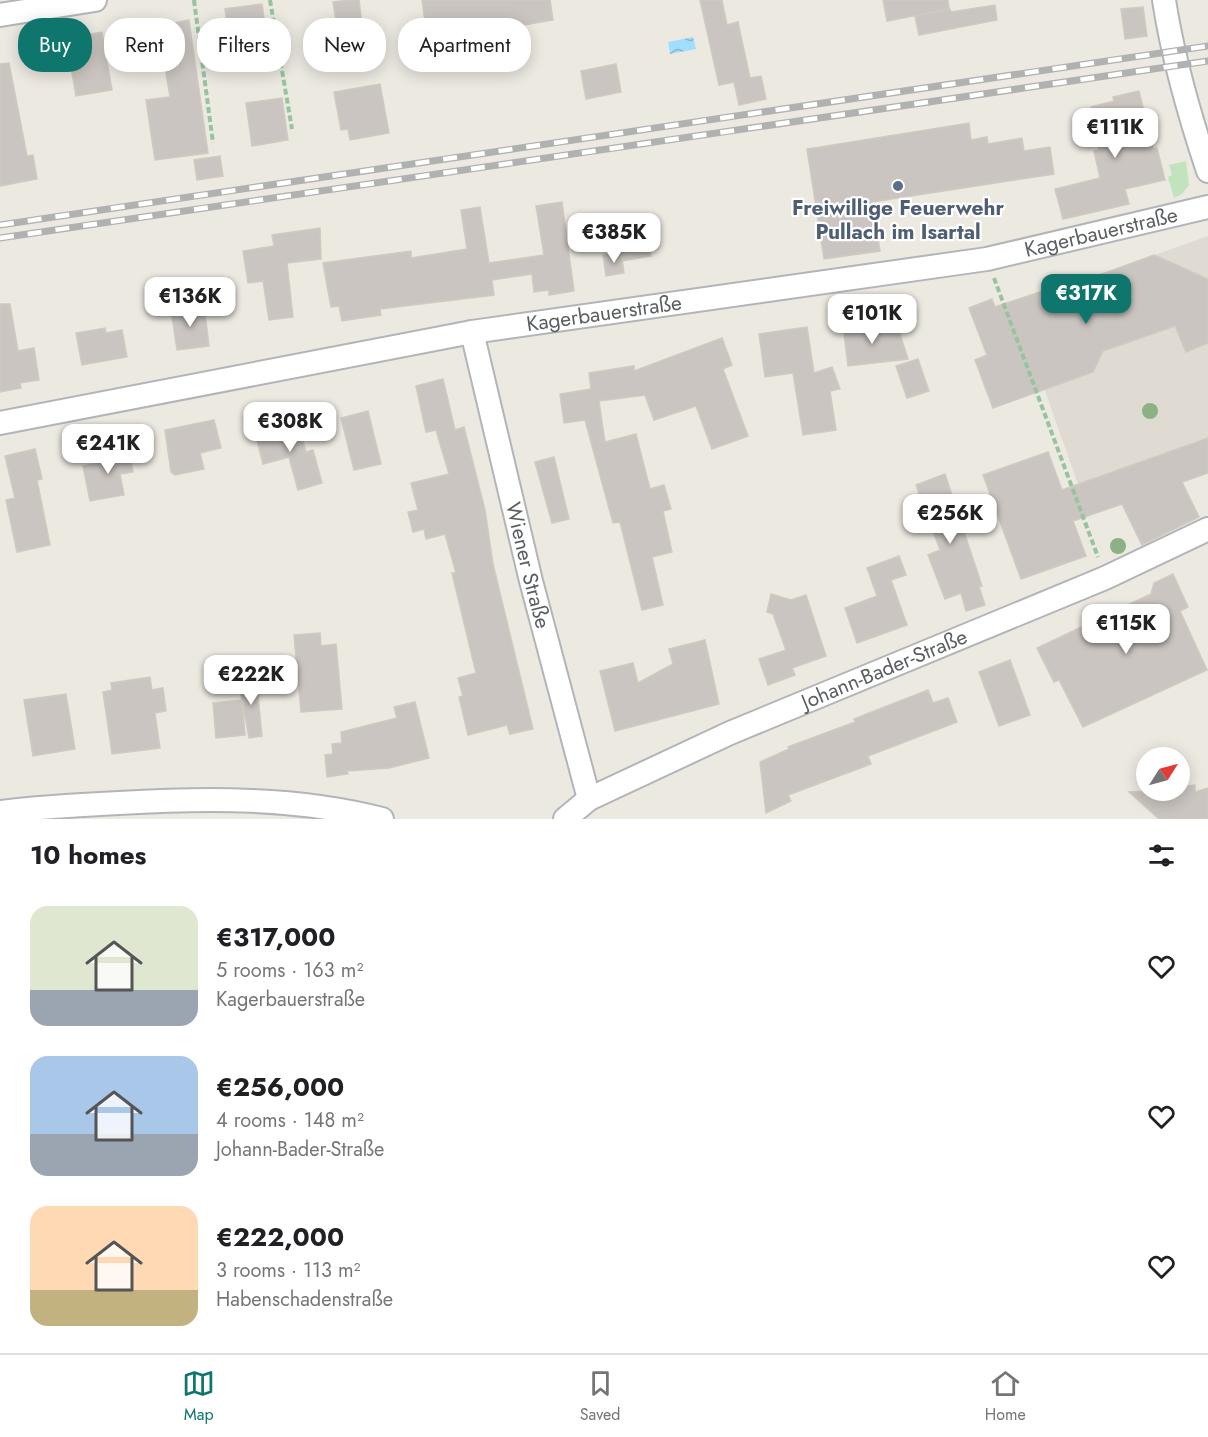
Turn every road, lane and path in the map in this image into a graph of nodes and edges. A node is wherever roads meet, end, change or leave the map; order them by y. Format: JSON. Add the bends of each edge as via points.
{"nodes":[{"id":1,"x":95,"y":0,"type":"edge"},
{"id":2,"x":194,"y":0,"type":"edge"},
{"id":3,"x":270,"y":0,"type":"edge"},
{"id":4,"x":1164,"y":0,"type":"edge"},
{"id":5,"x":0,"y":15,"type":"edge"},
{"id":6,"x":292,"y":129,"type":"dead end"},
{"id":7,"x":213,"y":143,"type":"dead end"},
{"id":8,"x":1208,"y":171,"type":"edge"},
{"id":9,"x":1208,"y":207,"type":"edge"},
{"id":10,"x":987,"y":259,"type":"junction"},
{"id":11,"x":472,"y":332,"type":"junction"},
{"id":12,"x":0,"y":423,"type":"edge"},
{"id":13,"x":1208,"y":529,"type":"edge"},
{"id":14,"x":1105,"y":578,"type":"junction"},
{"id":15,"x":589,"y":799,"type":"junction"},
{"id":16,"x":0,"y":812,"type":"edge"},
{"id":17,"x":382,"y":819,"type":"edge"},
{"id":18,"x":565,"y":819,"type":"edge"}],
"edges":[{"from":1,"to":5,"type":"street"},
{"from":2,"to":7,"type":"path"},
{"from":3,"to":6,"type":"path"},
{"from":4,"to":8,"type":"street","via":[[1182,92]]},
{"from":9,"to":10,"type":"street","name":"Kagerbauerstraße"},
{"from":10,"to":11,"type":"street","name":"Kagerbauerstraße"},
{"from":10,"to":14,"type":"path"},
{"from":11,"to":12,"type":"street","name":"Kagerbauerstraße"},
{"from":11,"to":15,"type":"street","name":"Wiener Straße","via":[[531,581]]},
{"from":13,"to":14,"type":"street","name":"Johann-Bader-Straße"},
{"from":14,"to":15,"type":"street","name":"Johann-Bader-Straße","via":[[816,696]]},
{"from":15,"to":18,"type":"street","name":"Johann-Bader-Straße"},
{"from":16,"to":17,"type":"street","via":[[192,799],[300,803]]}]}
